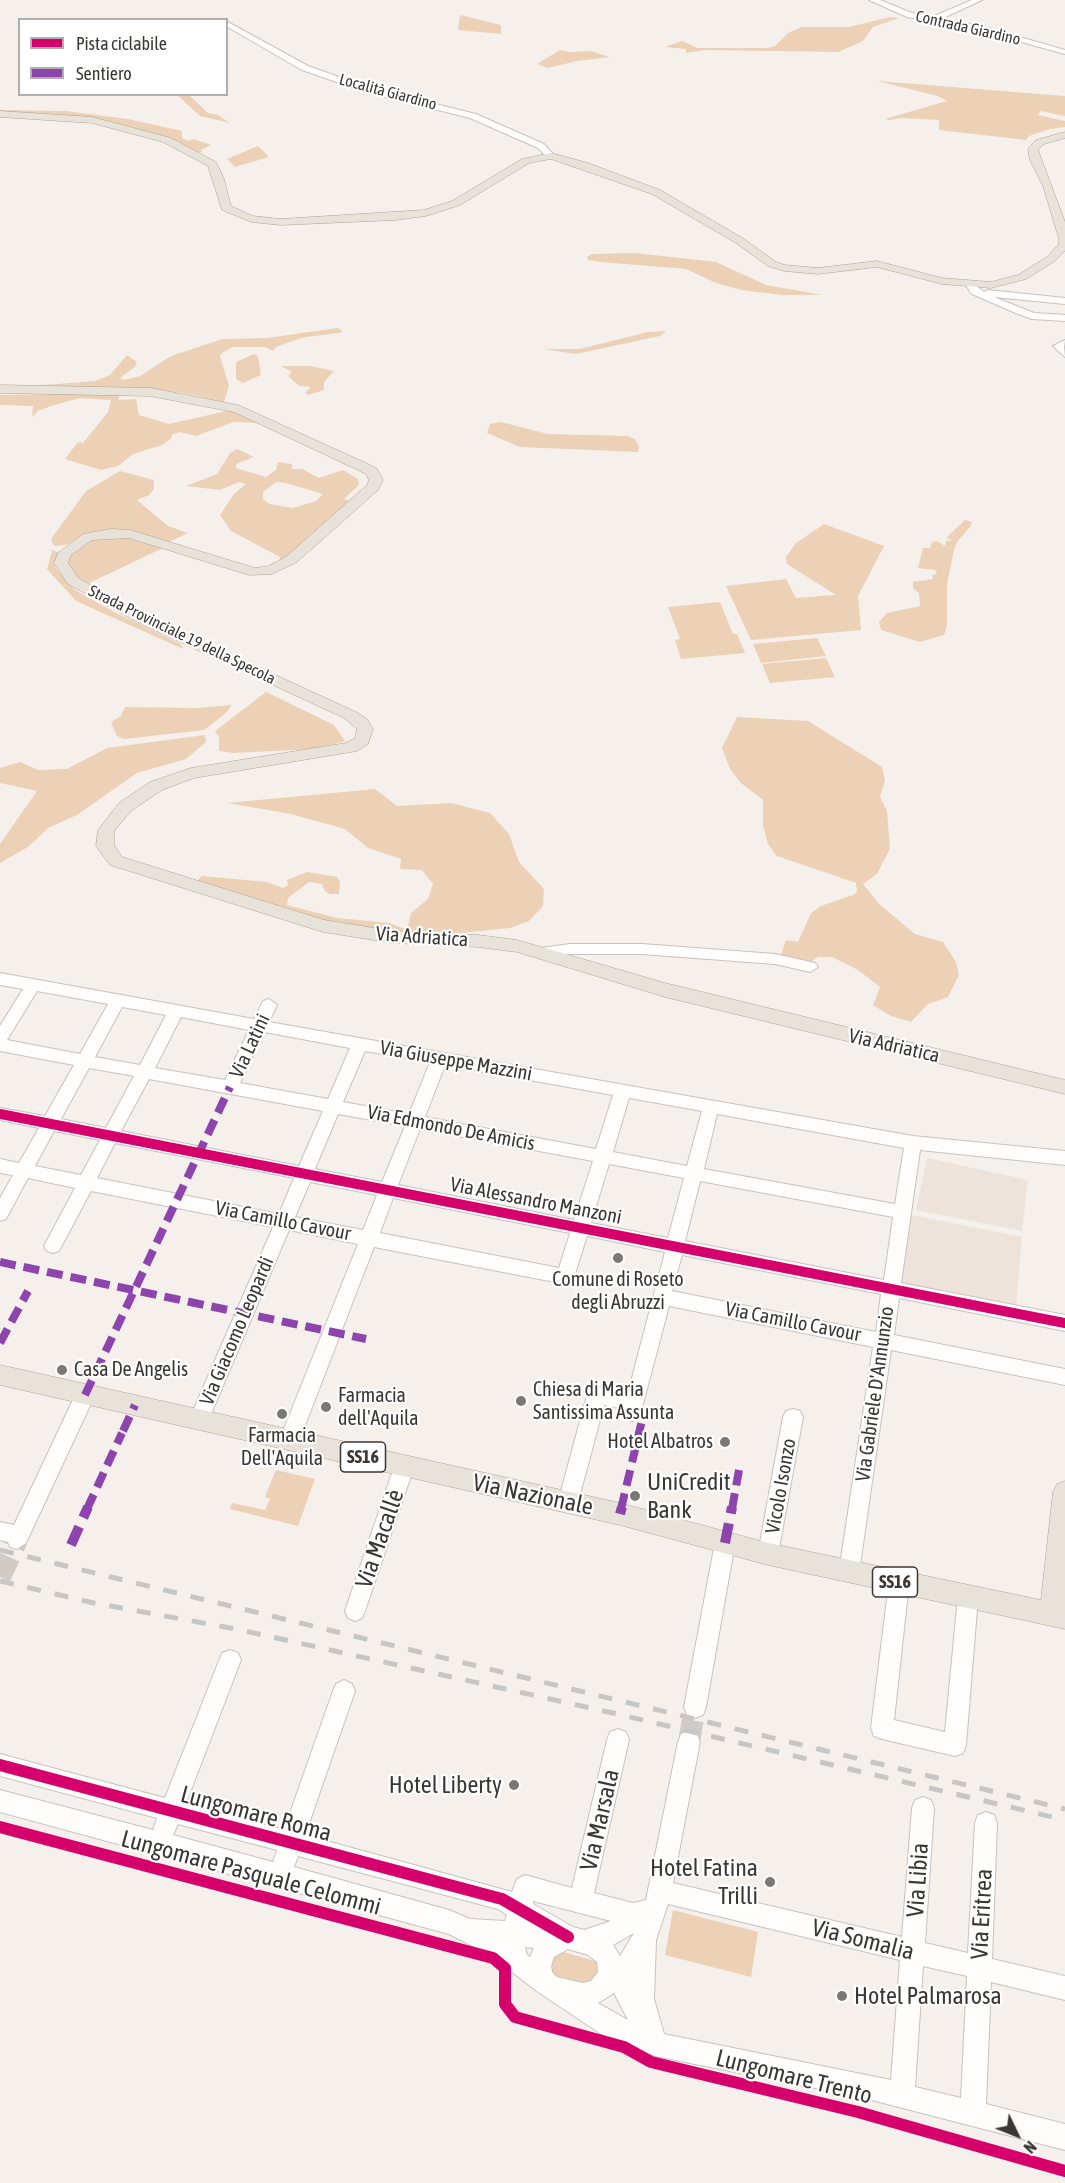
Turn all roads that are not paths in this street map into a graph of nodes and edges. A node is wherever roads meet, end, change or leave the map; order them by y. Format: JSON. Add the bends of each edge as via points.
{"nodes":[{"id":1,"x":873,"y":0,"type":"edge"},
{"id":2,"x":978,"y":0,"type":"edge"},
{"id":3,"x":933,"y":19,"type":"junction"},
{"id":4,"x":228,"y":24,"type":"edge"},
{"id":5,"x":1065,"y":52,"type":"edge"},
{"id":6,"x":0,"y":114,"type":"edge"},
{"id":7,"x":1065,"y":135,"type":"edge"},
{"id":8,"x":551,"y":156,"type":"junction"},
{"id":9,"x":973,"y":288,"type":"junction"},
{"id":10,"x":1065,"y":301,"type":"edge"},
{"id":11,"x":1065,"y":318,"type":"edge"},
{"id":12,"x":1065,"y":343,"type":"edge"},
{"id":13,"x":1065,"y":354,"type":"edge"},
{"id":14,"x":0,"y":389,"type":"edge"},
{"id":15,"x":353,"y":717,"type":"joint"},
{"id":16,"x":541,"y":952,"type":"junction"},
{"id":17,"x":810,"y":967,"type":"dead end"},
{"id":18,"x":0,"y":979,"type":"edge"},
{"id":19,"x":33,"y":985,"type":"junction"},
{"id":20,"x":118,"y":1000,"type":"junction"},
{"id":21,"x":269,"y":1005,"type":"dead end"},
{"id":22,"x":176,"y":1011,"type":"junction"},
{"id":23,"x":259,"y":1026,"type":"junction"},
{"id":24,"x":0,"y":1039,"type":"edge"},
{"id":25,"x":360,"y":1044,"type":"junction"},
{"id":26,"x":0,"y":1045,"type":"edge"},
{"id":27,"x":440,"y":1058,"type":"junction"},
{"id":28,"x":84,"y":1060,"type":"junction"},
{"id":29,"x":144,"y":1071,"type":"junction"},
{"id":30,"x":230,"y":1087,"type":"junction"},
{"id":31,"x":1065,"y":1087,"type":"edge"},
{"id":32,"x":622,"y":1091,"type":"junction"},
{"id":33,"x":333,"y":1106,"type":"junction"},
{"id":34,"x":711,"y":1107,"type":"junction"},
{"id":35,"x":0,"y":1114,"type":"edge"},
{"id":36,"x":415,"y":1121,"type":"junction"},
{"id":37,"x":49,"y":1124,"type":"junction"},
{"id":38,"x":110,"y":1136,"type":"junction"},
{"id":39,"x":913,"y":1143,"type":"junction"},
{"id":40,"x":602,"y":1156,"type":"junction"},
{"id":41,"x":1065,"y":1158,"type":"edge"},
{"id":42,"x":0,"y":1166,"type":"edge"},
{"id":43,"x":24,"y":1170,"type":"junction"},
{"id":44,"x":694,"y":1173,"type":"junction"},
{"id":45,"x":305,"y":1174,"type":"junction"},
{"id":46,"x":86,"y":1182,"type":"junction"},
{"id":47,"x":388,"y":1190,"type":"junction"},
{"id":48,"x":902,"y":1212,"type":"junction"},
{"id":49,"x":0,"y":1214,"type":"edge"},
{"id":50,"x":284,"y":1222,"type":"junction"},
{"id":51,"x":580,"y":1228,"type":"junction"},
{"id":52,"x":369,"y":1238,"type":"junction"},
{"id":53,"x":53,"y":1245,"type":"dead end"},
{"id":54,"x":675,"y":1246,"type":"junction"},
{"id":55,"x":891,"y":1288,"type":"junction"},
{"id":56,"x":662,"y":1297,"type":"junction"},
{"id":57,"x":1065,"y":1323,"type":"edge"},
{"id":58,"x":883,"y":1339,"type":"junction"},
{"id":59,"x":0,"y":1376,"type":"edge"},
{"id":60,"x":1065,"y":1377,"type":"edge"},
{"id":61,"x":85,"y":1395,"type":"junction"},
{"id":62,"x":793,"y":1417,"type":"dead end"},
{"id":63,"x":199,"y":1420,"type":"junction"},
{"id":64,"x":289,"y":1441,"type":"junction"},
{"id":65,"x":404,"y":1467,"type":"junction"},
{"id":66,"x":1065,"y":1492,"type":"edge"},
{"id":67,"x":568,"y":1502,"type":"junction"},
{"id":68,"x":12,"y":1536,"type":"tunnel mouth"},
{"id":69,"x":725,"y":1543,"type":"junction"},
{"id":70,"x":768,"y":1554,"type":"junction"},
{"id":71,"x":849,"y":1572,"type":"junction"},
{"id":72,"x":899,"y":1583,"type":"junction"},
{"id":73,"x":968,"y":1597,"type":"junction"},
{"id":74,"x":355,"y":1611,"type":"dead end"},
{"id":75,"x":1059,"y":1615,"type":"edge"},
{"id":76,"x":230,"y":1660,"type":"dead end"},
{"id":77,"x":344,"y":1691,"type":"dead end"},
{"id":78,"x":695,"y":1707,"type":"tunnel mouth"},
{"id":79,"x":618,"y":1740,"type":"dead end"},
{"id":80,"x":689,"y":1742,"type":"tunnel mouth"},
{"id":81,"x":0,"y":1765,"type":"edge"},
{"id":82,"x":0,"y":1801,"type":"edge"},
{"id":83,"x":923,"y":1808,"type":"dead end"},
{"id":84,"x":171,"y":1811,"type":"junction"},
{"id":85,"x":987,"y":1823,"type":"dead end"},
{"id":86,"x":159,"y":1843,"type":"junction"},
{"id":87,"x":291,"y":1844,"type":"junction"},
{"id":88,"x":280,"y":1875,"type":"junction"},
{"id":89,"x":662,"y":1885,"type":"junction"},
{"id":90,"x":581,"y":1900,"type":"junction"},
{"id":91,"x":511,"y":1914,"type":"junction"},
{"id":92,"x":466,"y":1929,"type":"junction"},
{"id":93,"x":644,"y":1929,"type":"junction"},
{"id":94,"x":569,"y":1939,"type":"junction"},
{"id":95,"x":913,"y":1952,"type":"junction"},
{"id":96,"x":517,"y":1960,"type":"junction"},
{"id":97,"x":980,"y":1968,"type":"junction"},
{"id":98,"x":611,"y":1975,"type":"junction"},
{"id":99,"x":549,"y":1985,"type":"junction"},
{"id":100,"x":1065,"y":1988,"type":"edge"},
{"id":101,"x":655,"y":2044,"type":"junction"},
{"id":102,"x":902,"y":2095,"type":"junction"},
{"id":103,"x":974,"y":2113,"type":"junction"},
{"id":104,"x":1065,"y":2137,"type":"edge"}],
"edges":[{"from":1,"to":3,"type":"street","name":"Contrada Giardino","via":[[894,11]]},
{"from":2,"to":3,"type":"street"},
{"from":3,"to":5,"type":"street","name":"Contrada Giardino"},
{"from":4,"to":8,"type":"street","name":"Località Giardino","via":[[305,68],[350,85],[473,116],[541,146]]},
{"from":6,"to":8,"type":"main road","via":[[92,120],[167,140],[212,164],[226,208],[242,217],[264,221],[426,213],[456,203],[526,161]]},
{"from":7,"to":9,"type":"main road","via":[[1040,142],[1033,149],[1064,245],[1022,278]]},
{"from":8,"to":9,"type":"main road","via":[[656,192],[784,268],[818,272],[877,264]]},
{"from":9,"to":10,"type":"street"},
{"from":9,"to":11,"type":"street","via":[[1032,316]]},
{"from":12,"to":13,"type":"street","via":[[1058,346]]},
{"from":14,"to":15,"type":"main road","name":"Strada Provinciale 19 della Specola","via":[[150,392],[187,397],[257,416],[372,472],[376,480],[373,487],[292,559],[272,570],[254,572],[130,534],[111,533],[75,544],[61,562],[73,581],[114,605]]},
{"from":15,"to":16,"type":"main road","name":"Via Adriatica","via":[[364,725],[365,733],[351,747],[190,773],[156,786],[129,803],[115,818],[104,836],[106,848],[126,866],[316,924],[393,937],[500,943]]},
{"from":16,"to":17,"type":"street","via":[[642,949],[775,959]]},
{"from":16,"to":31,"type":"main road","name":"Via Adriatica","via":[[665,990]]},
{"from":18,"to":19,"type":"street","name":"Via Giuseppe Mazzini"},
{"from":19,"to":20,"type":"street","name":"Via Giuseppe Mazzini"},
{"from":19,"to":24,"type":"street"},
{"from":20,"to":22,"type":"street","name":"Via Giuseppe Mazzini"},
{"from":20,"to":28,"type":"street"},
{"from":21,"to":23,"type":"street","name":"Via Latini"},
{"from":22,"to":23,"type":"street","name":"Via Giuseppe Mazzini"},
{"from":22,"to":29,"type":"street"},
{"from":23,"to":25,"type":"street","name":"Via Giuseppe Mazzini"},
{"from":23,"to":30,"type":"street","name":"Via Latini"},
{"from":25,"to":27,"type":"street","name":"Via Giuseppe Mazzini"},
{"from":25,"to":33,"type":"street","name":"Via Giacomo Leopardi"},
{"from":26,"to":28,"type":"street","name":"Via Edmondo De Amicis"},
{"from":27,"to":32,"type":"street","name":"Via Giuseppe Mazzini"},
{"from":27,"to":36,"type":"street"},
{"from":28,"to":29,"type":"street","name":"Via Edmondo De Amicis"},
{"from":28,"to":37,"type":"street"},
{"from":29,"to":30,"type":"street","name":"Via Edmondo De Amicis"},
{"from":29,"to":38,"type":"street"},
{"from":30,"to":33,"type":"street","name":"Via Edmondo De Amicis"},
{"from":32,"to":34,"type":"street","name":"Via Giuseppe Mazzini"},
{"from":32,"to":40,"type":"street"},
{"from":33,"to":36,"type":"street","name":"Via Edmondo De Amicis"},
{"from":33,"to":45,"type":"street","name":"Via Giacomo Leopardi"},
{"from":34,"to":39,"type":"street","name":"Via Giuseppe Mazzini"},
{"from":34,"to":44,"type":"street"},
{"from":35,"to":37,"type":"street","name":"Via Alessandro Manzoni"},
{"from":36,"to":40,"type":"street","name":"Via Edmondo De Amicis"},
{"from":36,"to":47,"type":"street"},
{"from":37,"to":38,"type":"street","name":"Via Alessandro Manzoni"},
{"from":37,"to":43,"type":"street"},
{"from":38,"to":45,"type":"street","name":"Via Alessandro Manzoni"},
{"from":38,"to":46,"type":"street"},
{"from":39,"to":41,"type":"street","name":"Via Giuseppe Mazzini"},
{"from":39,"to":48,"type":"street","name":"Via Gabriele D'Annunzio"},
{"from":40,"to":44,"type":"street","name":"Via Edmondo De Amicis"},
{"from":40,"to":51,"type":"street"},
{"from":42,"to":43,"type":"street","name":"Via Camillo Cavour"},
{"from":43,"to":46,"type":"street","name":"Via Camillo Cavour"},
{"from":43,"to":49,"type":"street"},
{"from":44,"to":48,"type":"street","name":"Via Edmondo De Amicis"},
{"from":44,"to":54,"type":"street"},
{"from":45,"to":47,"type":"street","name":"Via Alessandro Manzoni"},
{"from":45,"to":50,"type":"street","name":"Via Giacomo Leopardi"},
{"from":46,"to":50,"type":"street","name":"Via Camillo Cavour"},
{"from":46,"to":53,"type":"street"},
{"from":47,"to":51,"type":"street","name":"Via Alessandro Manzoni"},
{"from":47,"to":52,"type":"street"},
{"from":48,"to":55,"type":"street","name":"Via Gabriele D'Annunzio"},
{"from":50,"to":52,"type":"street","name":"Via Camillo Cavour"},
{"from":50,"to":63,"type":"street","name":"Via Giacomo Leopardi"},
{"from":51,"to":52,"type":"street","name":"Via Camillo Cavour","via":[[565,1277]]},
{"from":51,"to":54,"type":"street","name":"Via Alessandro Manzoni"},
{"from":52,"to":64,"type":"street"},
{"from":54,"to":55,"type":"street","name":"Via Alessandro Manzoni"},
{"from":54,"to":56,"type":"street"},
{"from":55,"to":57,"type":"street","name":"Via Alessandro Manzoni"},
{"from":55,"to":58,"type":"street","name":"Via Gabriele D'Annunzio"},
{"from":56,"to":58,"type":"street","name":"Via Camillo Cavour"},
{"from":56,"to":67,"type":"street","via":[[633,1408],[597,1395]]},
{"from":58,"to":60,"type":"street","name":"Via Camillo Cavour"},
{"from":58,"to":71,"type":"street","name":"Via Gabriele D'Annunzio"},
{"from":59,"to":61,"type":"main road","name":"Via Nazionale","number":"SS16"},
{"from":61,"to":63,"type":"main road","name":"Via Nazionale","number":"SS16"},
{"from":61,"to":68,"type":"street"},
{"from":62,"to":70,"type":"street","name":"Vicolo Isonzo"},
{"from":63,"to":64,"type":"main road","name":"Via Nazionale","number":"SS16"},
{"from":64,"to":65,"type":"main road","name":"Via Nazionale","number":"SS16"},
{"from":65,"to":67,"type":"main road","name":"Via Nazionale","number":"SS16"},
{"from":65,"to":74,"type":"street","name":"Via Macallè"},
{"from":66,"to":75,"type":"main road"},
{"from":67,"to":69,"type":"main road","name":"Via Nazionale","number":"SS16"},
{"from":69,"to":70,"type":"main road","name":"Via Nazionale","number":"SS16"},
{"from":69,"to":78,"type":"street"},
{"from":70,"to":71,"type":"main road","name":"Via Nazionale","number":"SS16"},
{"from":71,"to":72,"type":"main road","name":"Via Nazionale","number":"SS16"},
{"from":72,"to":73,"type":"main road","name":"Via Nazionale","number":"SS16"},
{"from":72,"to":73,"type":"street","via":[[882,1728],[955,1745]]},
{"from":73,"to":75,"type":"main road","name":"Via Nazionale","number":"SS16"},
{"from":76,"to":84,"type":"street"},
{"from":77,"to":87,"type":"street"},
{"from":79,"to":90,"type":"street","name":"Via Marsala"},
{"from":80,"to":89,"type":"street"},
{"from":81,"to":84,"type":"street","name":"Lungomare Roma"},
{"from":82,"to":86,"type":"street","name":"Lungomare Pasquale Celommi"},
{"from":83,"to":95,"type":"street","name":"Via Libia"},
{"from":84,"to":86,"type":"street"},
{"from":84,"to":87,"type":"street","name":"Lungomare Roma"},
{"from":85,"to":97,"type":"street","name":"Via Eritrea"},
{"from":86,"to":88,"type":"street","name":"Lungomare Pasquale Celommi"},
{"from":87,"to":88,"type":"street"},
{"from":87,"to":91,"type":"street","name":"Lungomare Roma"},
{"from":88,"to":92,"type":"street","name":"Lungomare Pasquale Celommi"},
{"from":89,"to":93,"type":"street"},
{"from":89,"to":95,"type":"street","name":"Via Somalia"},
{"from":90,"to":91,"type":"street","via":[[529,1886]]},
{"from":90,"to":93,"type":"street"},
{"from":91,"to":92,"type":"street"},
{"from":91,"to":94,"type":"street"},
{"from":91,"to":96,"type":"street","via":[[512,1946]]},
{"from":92,"to":96,"type":"street","name":"Lungomare Trento"},
{"from":93,"to":94,"type":"street"},
{"from":93,"to":98,"type":"street","via":[[628,1965]]},
{"from":93,"to":101,"type":"street","via":[[642,1999]]},
{"from":94,"to":98,"type":"street","via":[[600,1947]]},
{"from":94,"to":99,"type":"street","via":[[545,1949],[540,1960],[540,1973]]},
{"from":95,"to":97,"type":"street","name":"Via Somalia"},
{"from":95,"to":102,"type":"street","name":"Via Libia"},
{"from":96,"to":99,"type":"street","name":"Lungomare Trento"},
{"from":97,"to":100,"type":"street","name":"Via Somalia"},
{"from":97,"to":103,"type":"street","name":"Via Eritrea"},
{"from":98,"to":99,"type":"street","via":[[594,1993],[583,1995]]},
{"from":98,"to":101,"type":"street"},
{"from":99,"to":101,"type":"street","name":"Lungomare Trento","via":[[610,2025]]},
{"from":101,"to":102,"type":"street","name":"Lungomare Trento"},
{"from":102,"to":103,"type":"street","name":"Lungomare Trento"},
{"from":103,"to":104,"type":"street","name":"Lungomare Trento"}]}
